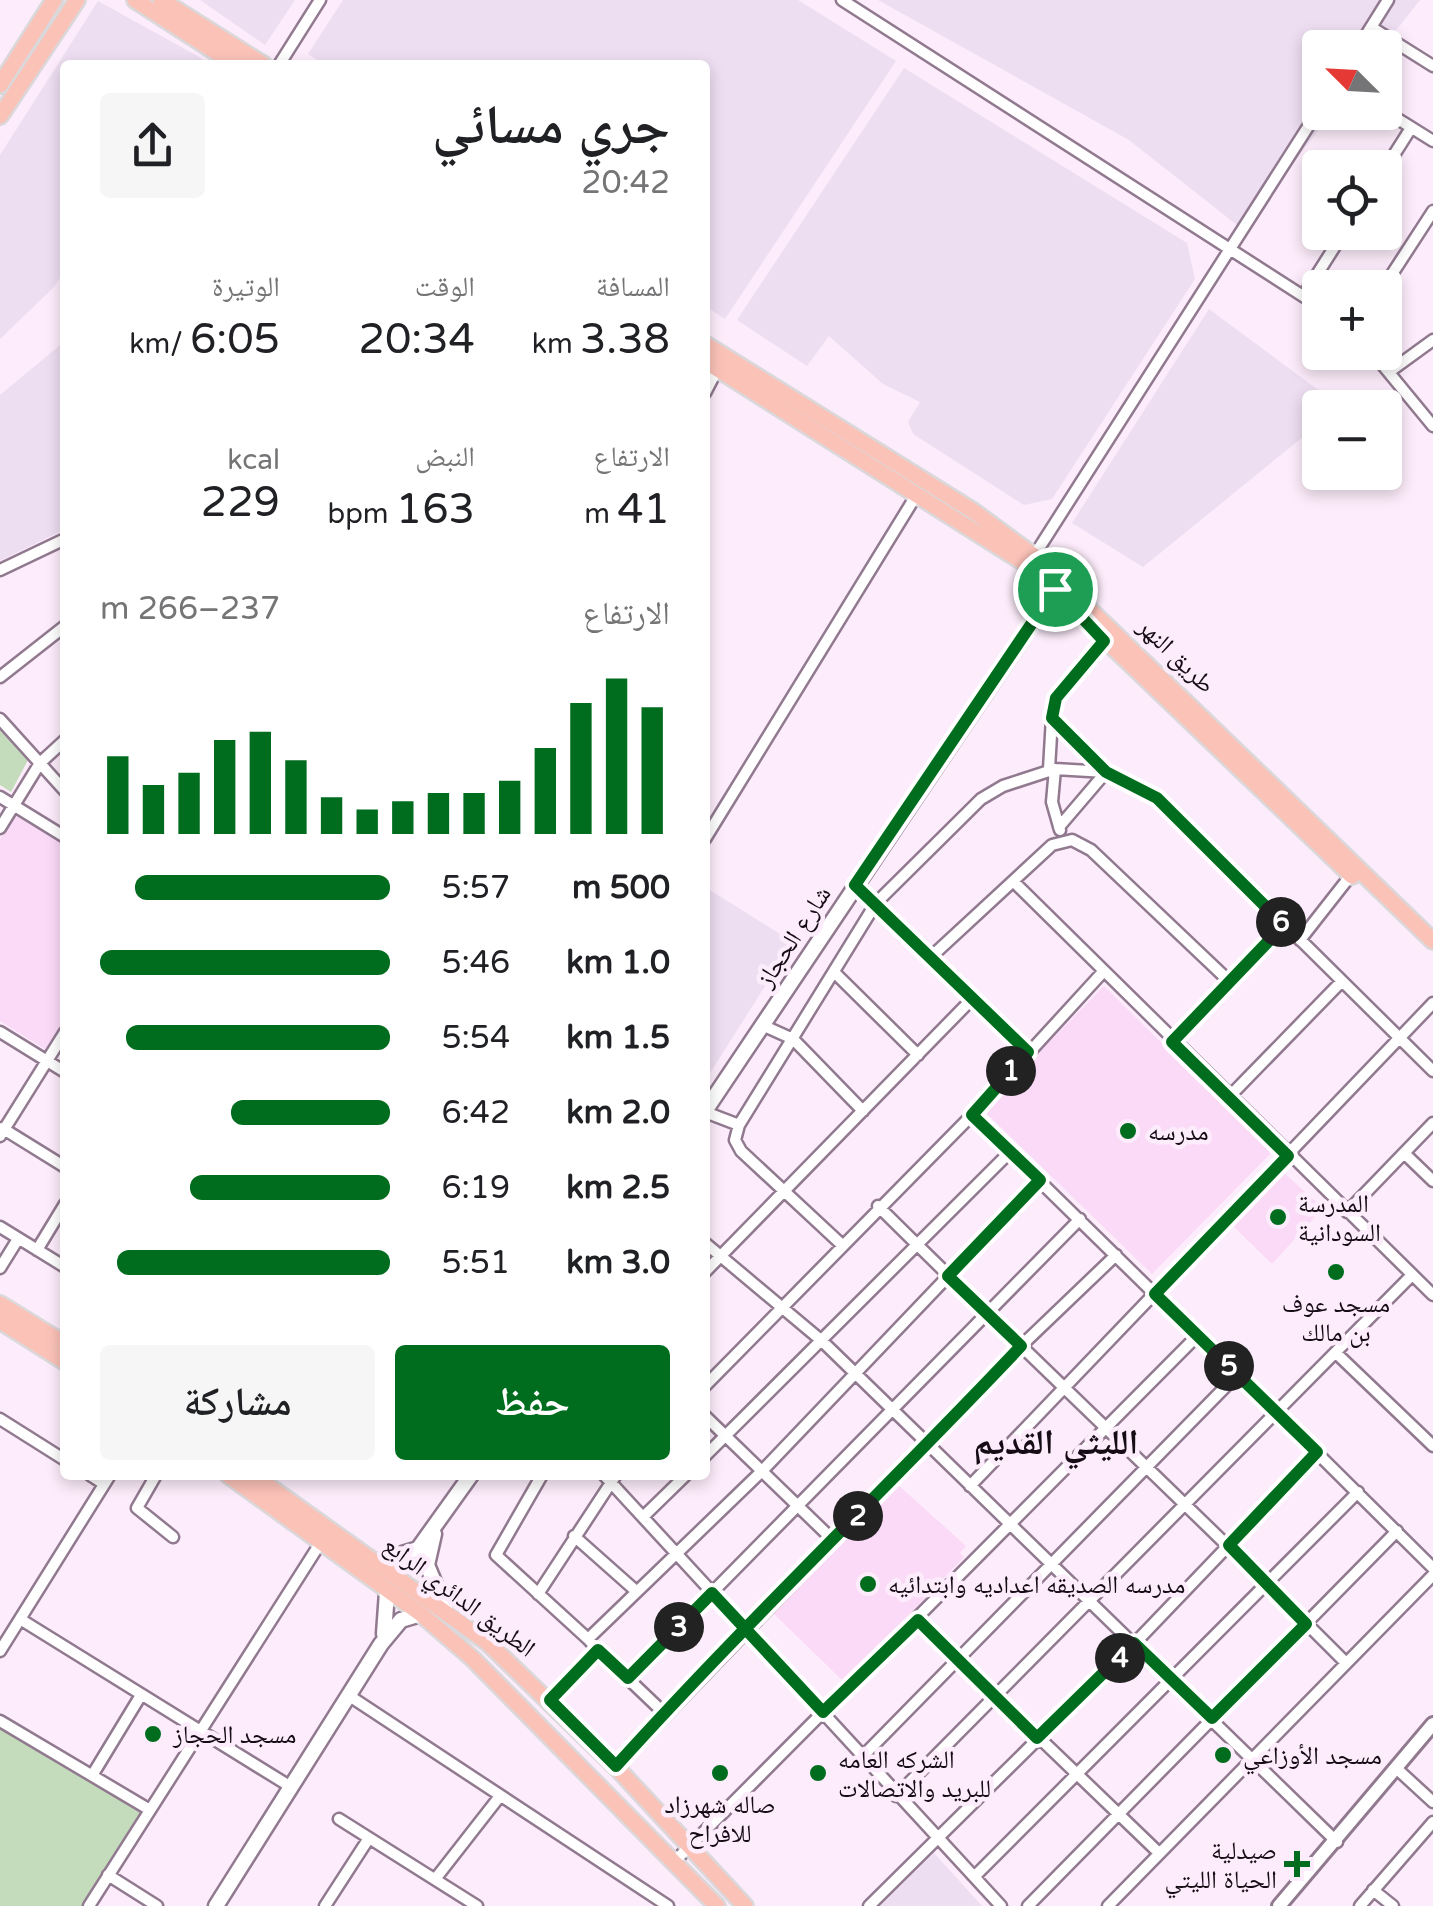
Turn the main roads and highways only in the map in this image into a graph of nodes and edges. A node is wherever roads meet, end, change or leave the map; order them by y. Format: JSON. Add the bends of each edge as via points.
{"nodes":[{"id":1,"x":43,"y":0,"type":"edge"},
{"id":2,"x":54,"y":0,"type":"edge"},
{"id":3,"x":64,"y":0,"type":"edge"},
{"id":4,"x":77,"y":0,"type":"edge"},
{"id":5,"x":134,"y":0,"type":"edge"},
{"id":6,"x":163,"y":1,"type":"edge"},
{"id":7,"x":43,"y":26,"type":"junction"},
{"id":8,"x":228,"y":60,"type":"edge"},
{"id":9,"x":256,"y":60,"type":"edge"},
{"id":10,"x":0,"y":69,"type":"edge"},
{"id":11,"x":0,"y":85,"type":"edge"},
{"id":12,"x":0,"y":100,"type":"edge"},
{"id":13,"x":0,"y":116,"type":"edge"},
{"id":14,"x":716,"y":362,"type":"edge"},
{"id":15,"x":1055,"y":589,"type":"junction"},
{"id":16,"x":1433,"y":941,"type":"edge"},
{"id":17,"x":1433,"y":954,"type":"edge"},
{"id":18,"x":710,"y":1104,"type":"edge"},
{"id":19,"x":0,"y":1304,"type":"edge"},
{"id":20,"x":0,"y":1321,"type":"edge"},
{"id":21,"x":60,"y":1341,"type":"edge"},
{"id":22,"x":60,"y":1359,"type":"edge"},
{"id":23,"x":235,"y":1480,"type":"edge"},
{"id":24,"x":259,"y":1480,"type":"edge"},
{"id":25,"x":468,"y":1480,"type":"edge"},
{"id":26,"x":434,"y":1534,"type":"junction"},
{"id":27,"x":376,"y":1562,"type":"junction"},
{"id":28,"x":387,"y":1592,"type":"junction"},
{"id":29,"x":446,"y":1611,"type":"junction"},
{"id":30,"x":421,"y":1614,"type":"junction"},
{"id":31,"x":380,"y":1644,"type":"junction"},
{"id":32,"x":216,"y":1906,"type":"edge"},
{"id":33,"x":716,"y":1906,"type":"edge"},
{"id":34,"x":745,"y":1906,"type":"edge"}],
"edges":[{"from":1,"to":10,"type":"main road"},
{"from":2,"to":7,"type":"main road"},
{"from":3,"to":7,"type":"main road"},
{"from":4,"to":13,"type":"main road"},
{"from":5,"to":8,"type":"main road"},
{"from":6,"to":9,"type":"main road"},
{"from":7,"to":11,"type":"main road"},
{"from":7,"to":12,"type":"main road"},
{"from":14,"to":15,"type":"main road","name":"طريق النهر"},
{"from":14,"to":16,"type":"main road","name":"طريق النهر","via":[[973,511],[1034,556]]},
{"from":15,"to":17,"type":"main road","name":"طريق النهر"},
{"from":15,"to":18,"type":"main road","name":"شارع الحجاز"},
{"from":19,"to":21,"type":"main road"},
{"from":20,"to":22,"type":"main road"},
{"from":23,"to":28,"type":"main road","name":"الطريق الدائري الرابع"},
{"from":24,"to":27,"type":"main road","name":"الطريق الدائري الرابع"},
{"from":25,"to":26,"type":"main road"},
{"from":26,"to":27,"type":"main road","via":[[410,1554]]},
{"from":26,"to":29,"type":"main road","via":[[427,1565]]},
{"from":27,"to":29,"type":"main road","name":"الطريق الدائري الرابع"},
{"from":28,"to":30,"type":"main road","name":"الطريق الدائري الرابع"},
{"from":28,"to":31,"type":"main road"},
{"from":29,"to":34,"type":"main road","name":"الطريق الدائري الرابع","via":[[550,1700]]},
{"from":30,"to":31,"type":"main road","via":[[401,1620]]},
{"from":30,"to":33,"type":"main road","name":"الطريق الدائري الرابع","via":[[509,1692]]},
{"from":31,"to":32,"type":"main road"}]}
